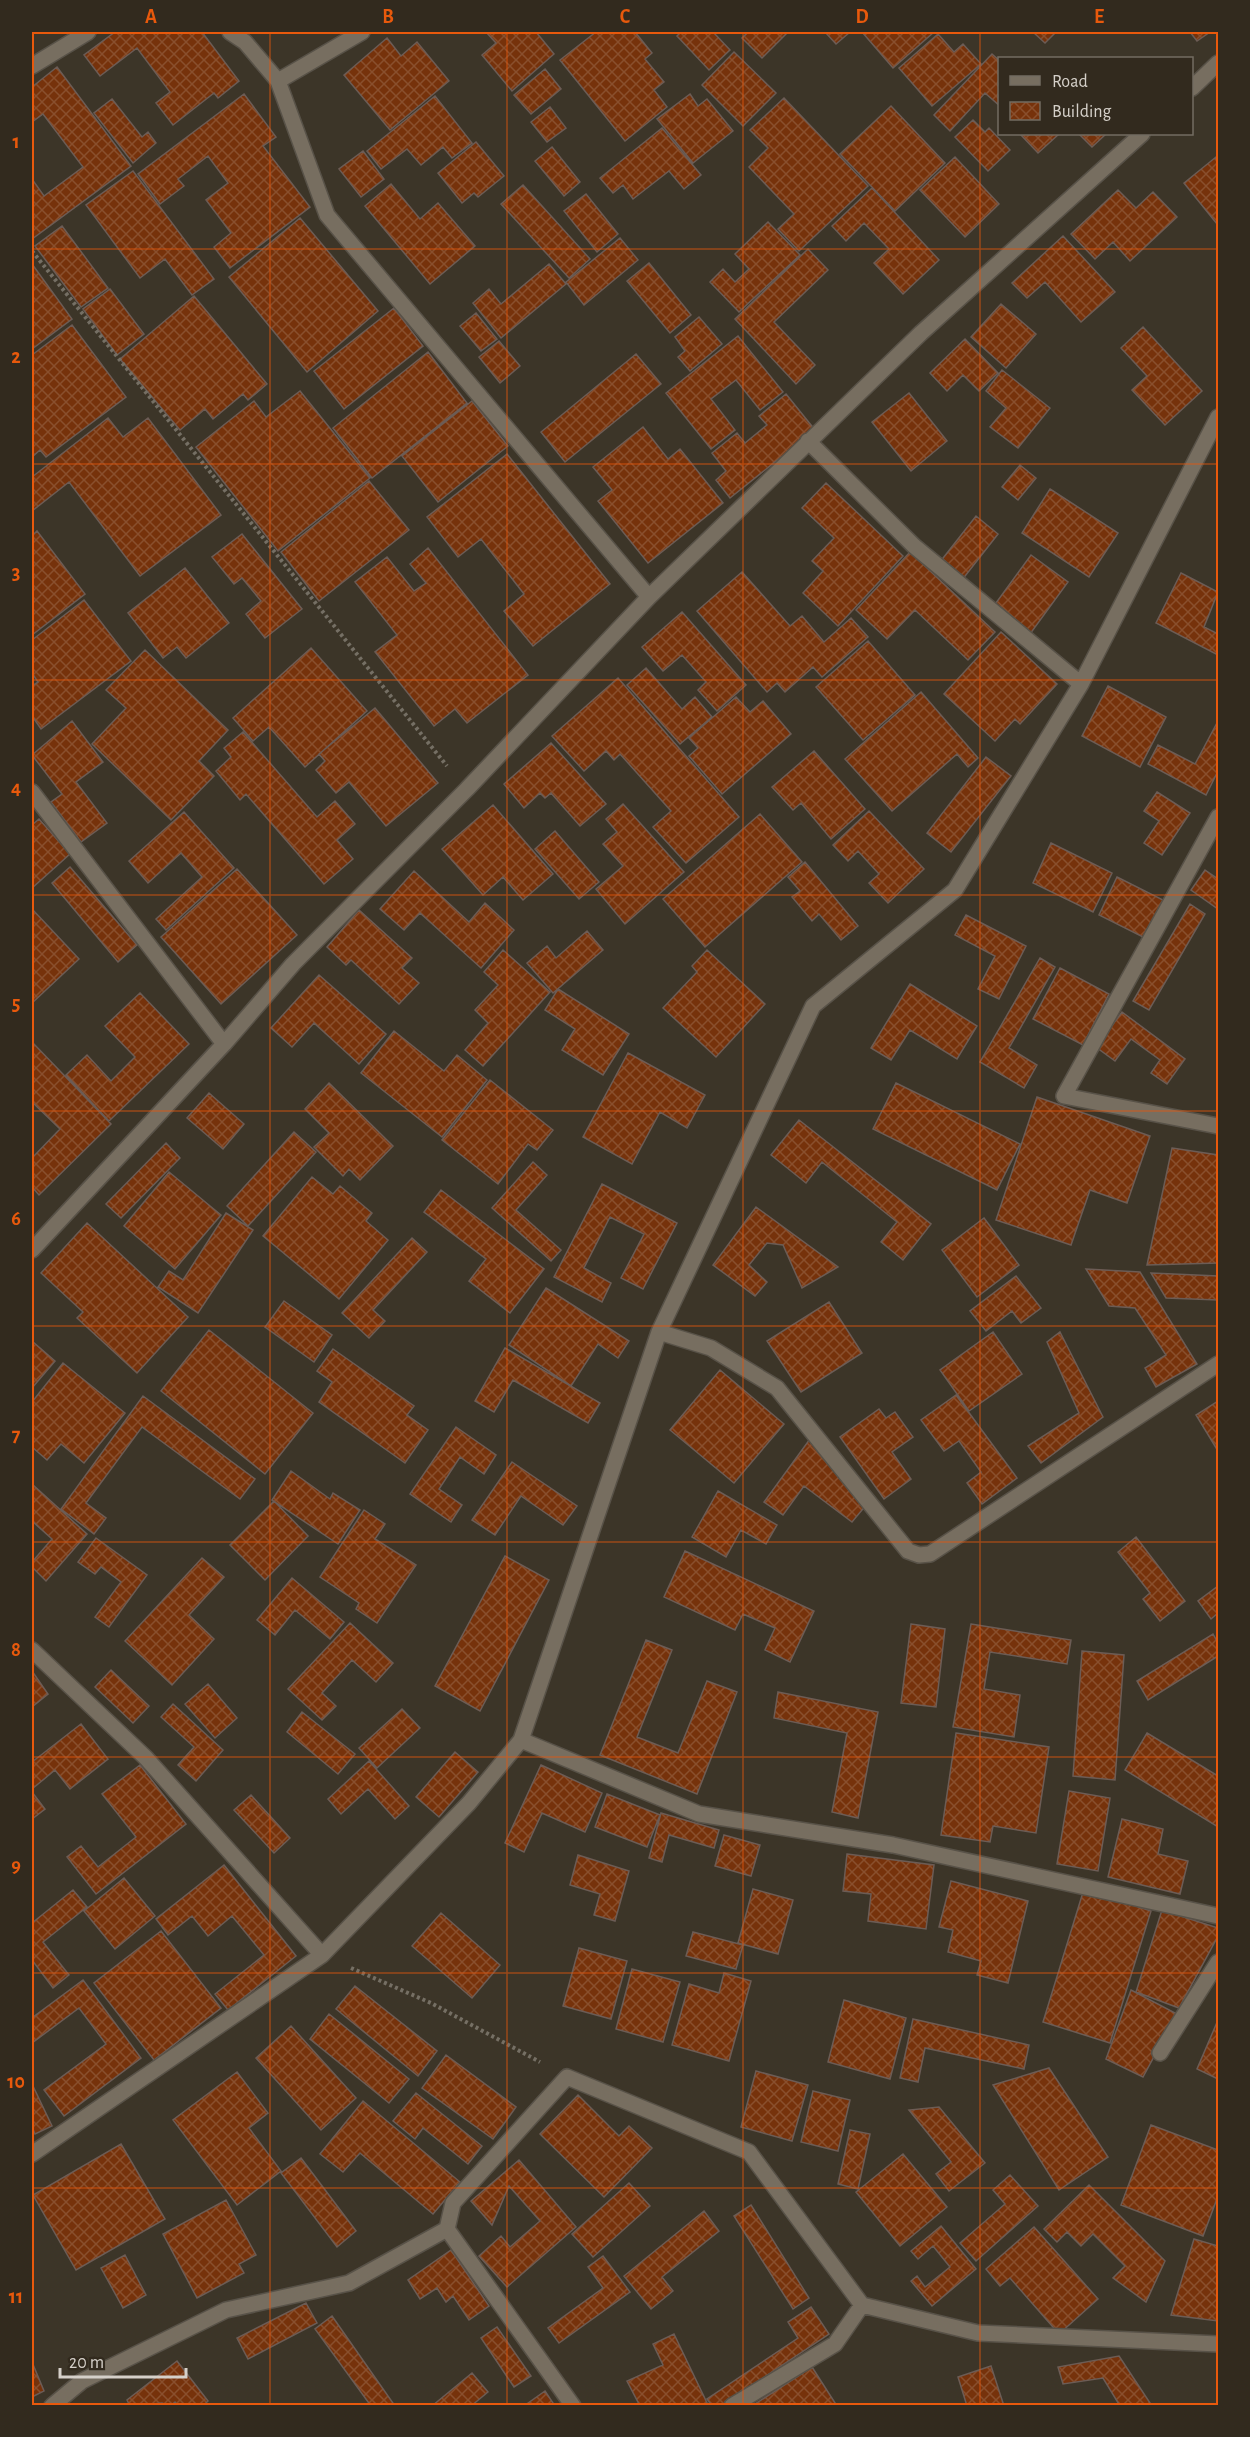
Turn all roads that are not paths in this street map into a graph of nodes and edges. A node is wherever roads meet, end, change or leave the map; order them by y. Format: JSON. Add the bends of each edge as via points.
{"nodes":[{"id":1,"x":88,"y":32,"type":"edge"},
{"id":2,"x":230,"y":32,"type":"edge"},
{"id":3,"x":362,"y":32,"type":"edge"},
{"id":4,"x":1218,"y":63,"type":"edge"},
{"id":5,"x":32,"y":66,"type":"edge"},
{"id":6,"x":278,"y":81,"type":"junction"},
{"id":7,"x":1193,"y":86,"type":"edge"},
{"id":8,"x":1141,"y":135,"type":"edge"},
{"id":9,"x":1218,"y":417,"type":"edge"},
{"id":10,"x":808,"y":441,"type":"junction"},
{"id":11,"x":649,"y":597,"type":"junction"},
{"id":12,"x":1081,"y":684,"type":"junction"},
{"id":13,"x":32,"y":792,"type":"edge"},
{"id":14,"x":1218,"y":817,"type":"edge"},
{"id":15,"x":225,"y":1044,"type":"junction"},
{"id":16,"x":1218,"y":1125,"type":"edge"},
{"id":17,"x":32,"y":1247,"type":"edge"},
{"id":18,"x":659,"y":1332,"type":"junction"},
{"id":19,"x":1218,"y":1364,"type":"edge"},
{"id":20,"x":32,"y":1650,"type":"edge"},
{"id":21,"x":521,"y":1740,"type":"junction"},
{"id":22,"x":1218,"y":1916,"type":"edge"},
{"id":23,"x":322,"y":1955,"type":"junction"},
{"id":24,"x":1218,"y":1962,"type":"edge"},
{"id":25,"x":1160,"y":2053,"type":"dead end"},
{"id":26,"x":32,"y":2154,"type":"edge"},
{"id":27,"x":447,"y":2229,"type":"junction"},
{"id":28,"x":862,"y":2305,"type":"junction"},
{"id":29,"x":1218,"y":2344,"type":"edge"},
{"id":30,"x":52,"y":2406,"type":"edge"},
{"id":31,"x":573,"y":2406,"type":"edge"},
{"id":32,"x":732,"y":2406,"type":"edge"}],
"edges":[{"from":1,"to":5,"type":"street"},
{"from":2,"to":6,"type":"street","via":[[245,42]]},
{"from":3,"to":6,"type":"street"},
{"from":4,"to":7,"type":"street"},
{"from":6,"to":11,"type":"street","via":[[327,215]]},
{"from":8,"to":10,"type":"street","via":[[921,333]]},
{"from":9,"to":12,"type":"street"},
{"from":10,"to":11,"type":"street"},
{"from":10,"to":12,"type":"street","via":[[914,546]]},
{"from":11,"to":15,"type":"street","via":[[467,789],[293,964]]},
{"from":12,"to":18,"type":"street","via":[[955,890],[813,1006]]},
{"from":13,"to":15,"type":"street"},
{"from":14,"to":16,"type":"street","via":[[1064,1096]]},
{"from":15,"to":17,"type":"street"},
{"from":18,"to":19,"type":"street","via":[[711,1348],[777,1388],[908,1551],[919,1555],[930,1554]]},
{"from":18,"to":21,"type":"street"},
{"from":20,"to":23,"type":"street","via":[[146,1758]]},
{"from":21,"to":22,"type":"street","via":[[699,1814],[893,1845]]},
{"from":21,"to":23,"type":"street","via":[[469,1803]]},
{"from":23,"to":26,"type":"street"},
{"from":24,"to":25,"type":"street"},
{"from":27,"to":28,"type":"street","via":[[453,2203],[567,2077],[749,2152]]},
{"from":27,"to":30,"type":"street","via":[[349,2283],[226,2310],[82,2381]]},
{"from":27,"to":31,"type":"street"},
{"from":28,"to":29,"type":"street","via":[[978,2333]]},
{"from":28,"to":32,"type":"street","via":[[834,2344]]}]}
